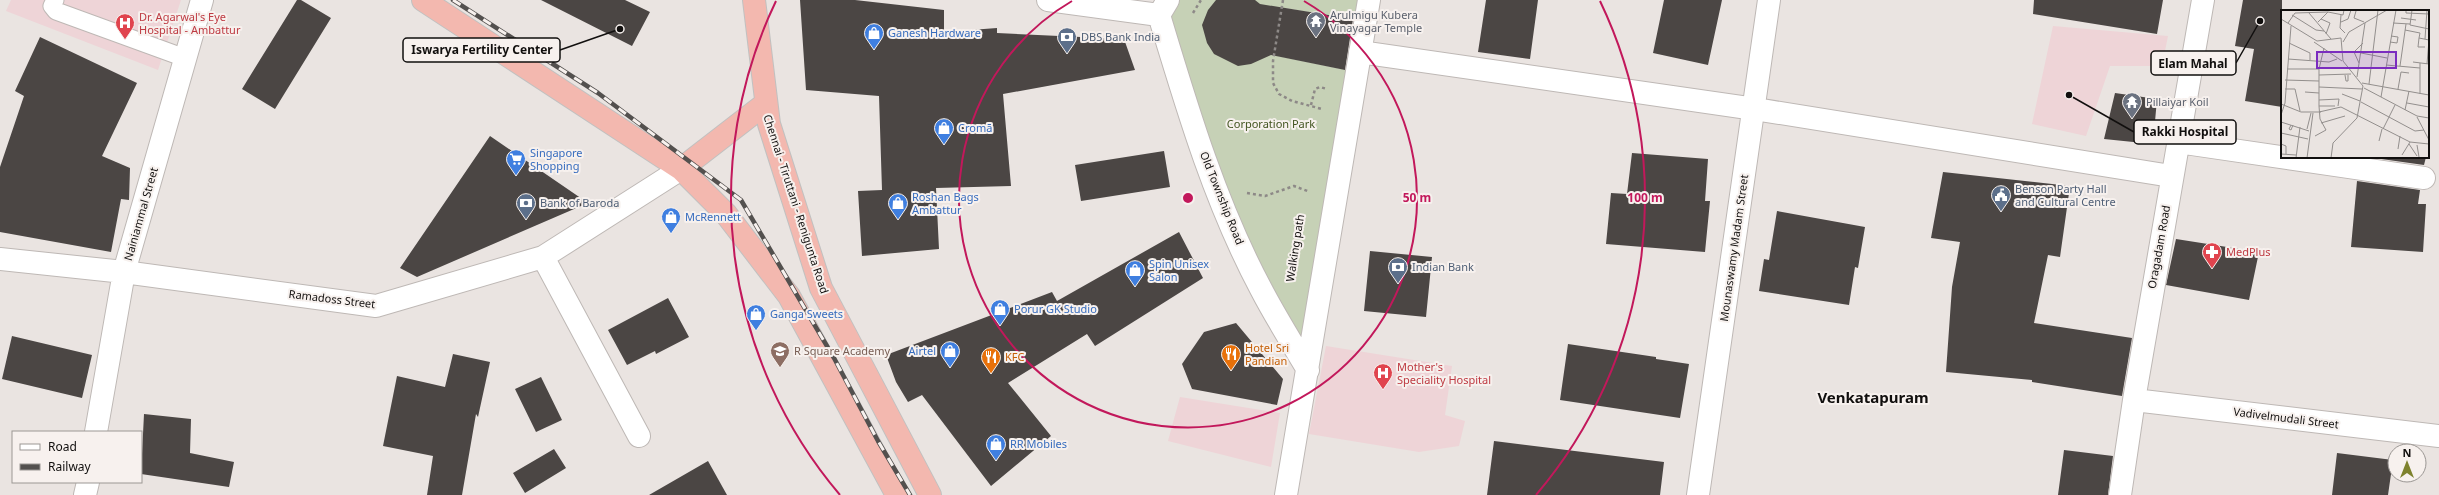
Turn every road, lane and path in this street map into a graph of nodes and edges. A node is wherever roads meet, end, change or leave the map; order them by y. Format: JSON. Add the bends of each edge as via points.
{"nodes":[{"id":1,"x":55,"y":0,"type":"edge"},
{"id":2,"x":202,"y":0,"type":"edge"},
{"id":3,"x":423,"y":0,"type":"edge"},
{"id":4,"x":754,"y":0,"type":"edge"},
{"id":5,"x":1048,"y":0,"type":"edge"},
{"id":6,"x":1283,"y":0,"type":"edge"},
{"id":7,"x":1368,"y":0,"type":"edge"},
{"id":8,"x":1769,"y":0,"type":"edge"},
{"id":9,"x":2203,"y":0,"type":"edge"},
{"id":10,"x":1164,"y":8,"type":"edge"},
{"id":11,"x":1360,"y":52,"type":"junction"},
{"id":12,"x":185,"y":58,"type":"junction"},
{"id":13,"x":765,"y":104,"type":"junction"},
{"id":14,"x":1755,"y":109,"type":"junction"},
{"id":15,"x":1323,"y":113,"type":"dead end"},
{"id":16,"x":2178,"y":142,"type":"junction"},
{"id":17,"x":2281,"y":157,"type":"edge"},
{"id":18,"x":2287,"y":158,"type":"edge"},
{"id":19,"x":681,"y":169,"type":"junction"},
{"id":20,"x":2171,"y":176,"type":"junction"},
{"id":21,"x":2424,"y":178,"type":"dead end"},
{"id":22,"x":1312,"y":186,"type":"dead end"},
{"id":23,"x":1244,"y":189,"type":"dead end"},
{"id":24,"x":1311,"y":192,"type":"junction"},
{"id":25,"x":1246,"y":193,"type":"junction"},
{"id":26,"x":1249,"y":199,"type":"dead end"},
{"id":27,"x":1310,"y":199,"type":"dead end"},
{"id":28,"x":543,"y":257,"type":"junction"},
{"id":29,"x":0,"y":259,"type":"edge"},
{"id":30,"x":124,"y":272,"type":"junction"},
{"id":31,"x":1308,"y":370,"type":"junction"},
{"id":32,"x":2134,"y":400,"type":"junction"},
{"id":33,"x":96,"y":431,"type":"edge"},
{"id":34,"x":639,"y":436,"type":"dead end"},
{"id":35,"x":2439,"y":436,"type":"edge"},
{"id":36,"x":88,"y":483,"type":"edge"},
{"id":37,"x":85,"y":495,"type":"edge"},
{"id":38,"x":897,"y":495,"type":"edge"},
{"id":39,"x":930,"y":495,"type":"edge"},
{"id":40,"x":1286,"y":495,"type":"edge"},
{"id":41,"x":1698,"y":495,"type":"edge"},
{"id":42,"x":2120,"y":495,"type":"edge"}],
"edges":[{"from":1,"to":12,"type":"lane","via":[[52,6],[56,11]]},
{"from":2,"to":12,"type":"street","name":"Nainiammal Street"},
{"from":3,"to":19,"type":"highway"},
{"from":4,"to":13,"type":"highway","name":"Chennai - Tiruttani - Renigunta Road"},
{"from":5,"to":10,"type":"street","name":"Old Township Road"},
{"from":6,"to":15,"type":"path","via":[[1273,60],[1273,83],[1279,94],[1292,101],[1321,108]]},
{"from":7,"to":11,"type":"street"},
{"from":8,"to":14,"type":"street","name":"Mounaswamy Madam Street"},
{"from":9,"to":16,"type":"street","name":"Oragadam Road"},
{"from":10,"to":31,"type":"street","name":"Old Township Road","via":[[1193,125],[1217,193],[1260,288]]},
{"from":11,"to":14,"type":"street"},
{"from":11,"to":31,"type":"street"},
{"from":12,"to":30,"type":"street","name":"Nainiammal Street"},
{"from":13,"to":19,"type":"highway"},
{"from":13,"to":39,"type":"highway","name":"Chennai - Tiruttani - Renigunta Road","via":[[768,124],[821,288]]},
{"from":14,"to":20,"type":"street"},
{"from":14,"to":41,"type":"street","name":"Mounaswamy Madam Street"},
{"from":16,"to":17,"type":"street"},
{"from":16,"to":20,"type":"street","name":"Oragadam Road"},
{"from":18,"to":21,"type":"street"},
{"from":19,"to":28,"type":"street","name":"Ramadoss Street"},
{"from":19,"to":38,"type":"highway","via":[[726,214],[789,296]]},
{"from":20,"to":32,"type":"street","name":"Oragadam Road"},
{"from":22,"to":24,"type":"path"},
{"from":23,"to":25,"type":"path"},
{"from":24,"to":25,"type":"path","via":[[1294,186],[1265,196]]},
{"from":24,"to":27,"type":"path"},
{"from":25,"to":26,"type":"path"},
{"from":28,"to":30,"type":"street","name":"Ramadoss Street","via":[[376,306]]},
{"from":28,"to":34,"type":"street"},
{"from":29,"to":30,"type":"street","name":"Ramadoss Street"},
{"from":30,"to":33,"type":"street","name":"Nainiammal Street"},
{"from":31,"to":40,"type":"street"},
{"from":32,"to":35,"type":"street","name":"Vadivelmudali Street"},
{"from":32,"to":42,"type":"street","name":"Oragadam Road"},
{"from":36,"to":37,"type":"street"}]}
